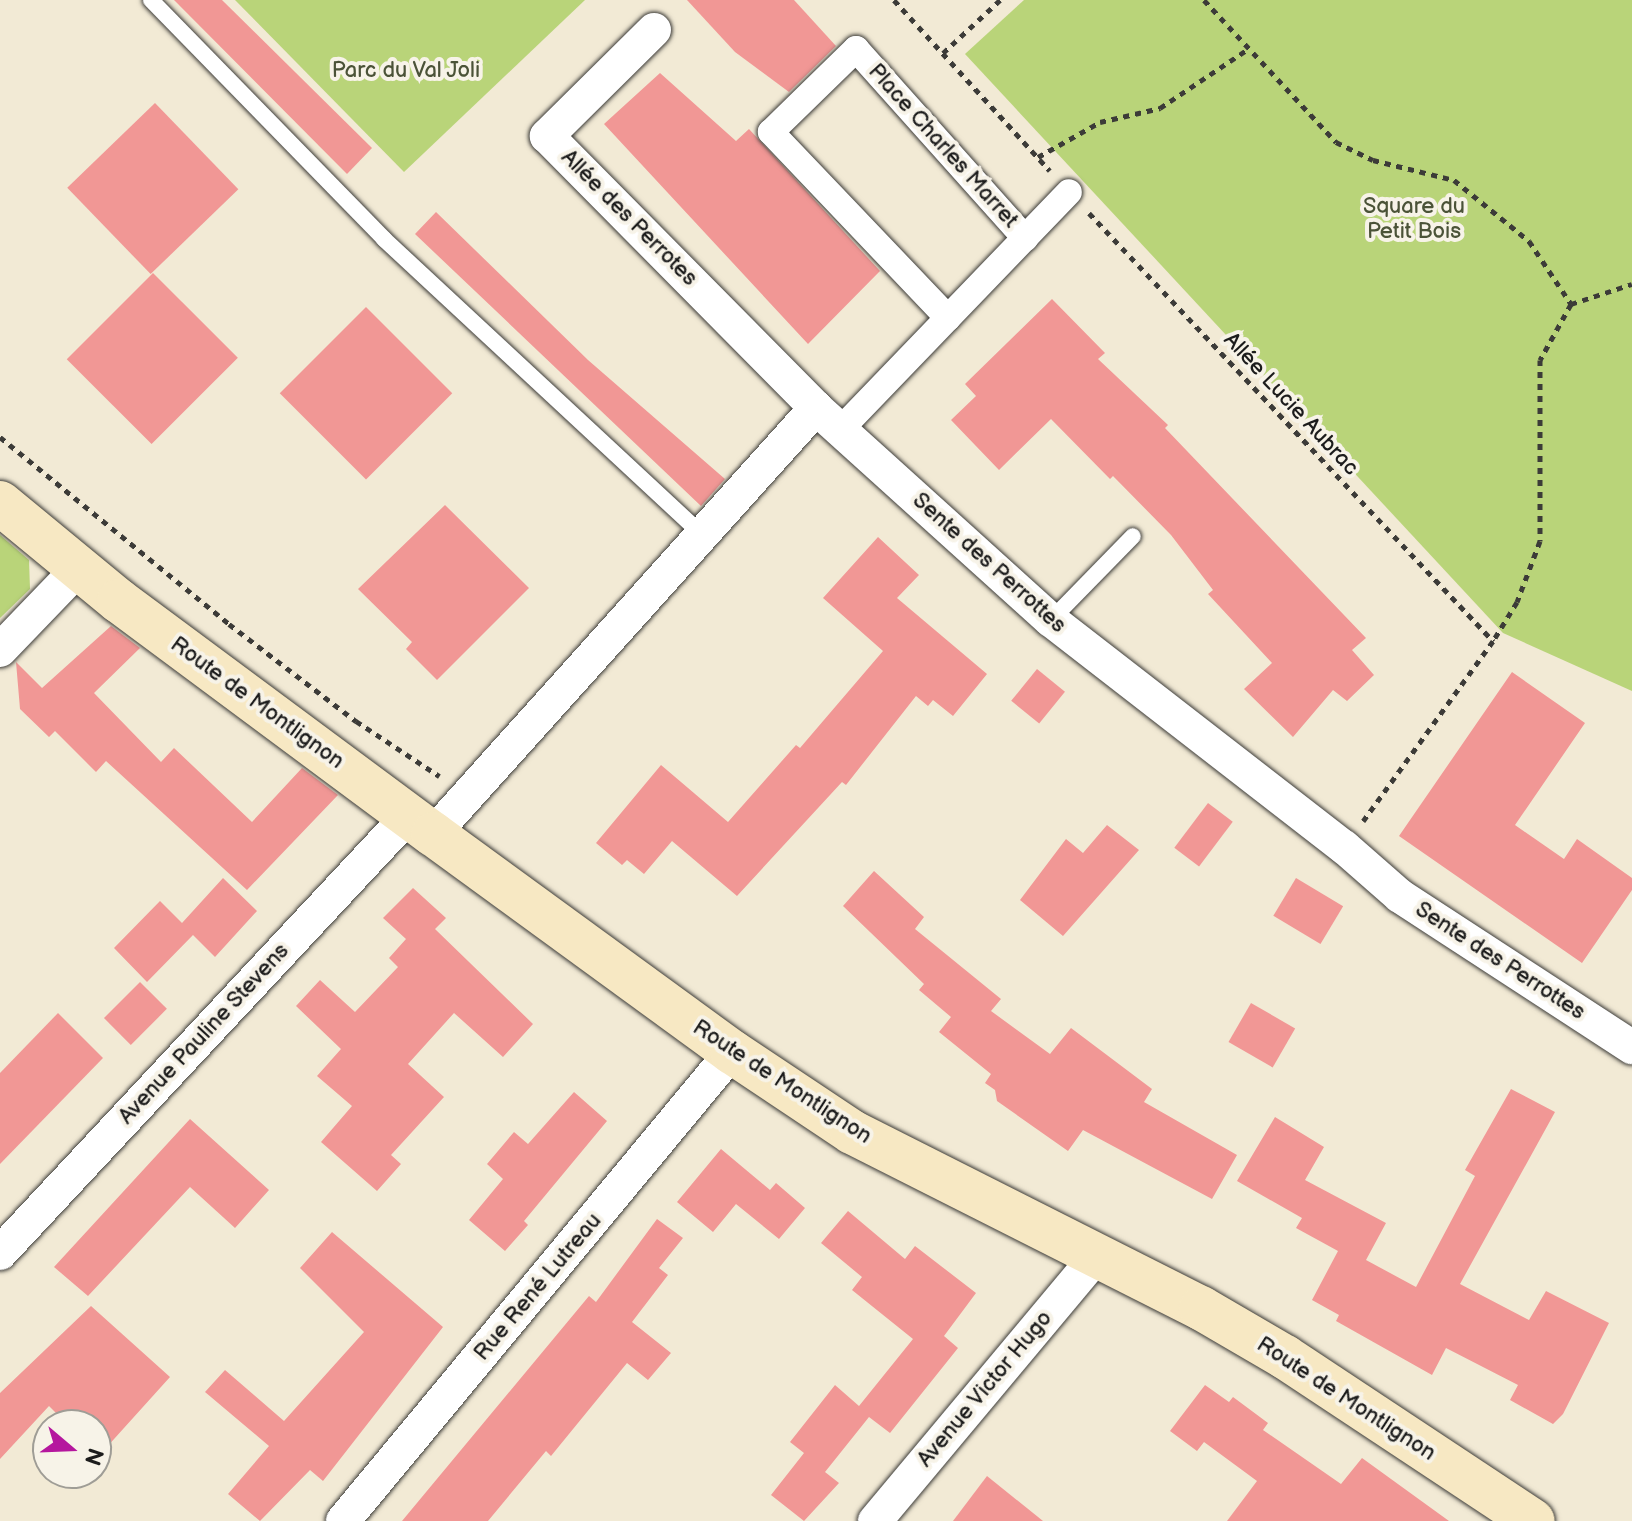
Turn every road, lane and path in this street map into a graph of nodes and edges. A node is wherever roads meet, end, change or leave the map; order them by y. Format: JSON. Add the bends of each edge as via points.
{"nodes":[{"id":1,"x":151,"y":0,"type":"edge"},
{"id":2,"x":894,"y":0,"type":"edge"},
{"id":3,"x":1000,"y":0,"type":"edge"},
{"id":4,"x":1204,"y":0,"type":"edge"},
{"id":5,"x":654,"y":30,"type":"dead end"},
{"id":6,"x":1248,"y":49,"type":"junction"},
{"id":7,"x":943,"y":53,"type":"junction"},
{"id":8,"x":1038,"y":157,"type":"junction"},
{"id":9,"x":1069,"y":192,"type":"junction"},
{"id":10,"x":1025,"y":238,"type":"junction"},
{"id":11,"x":1632,"y":284,"type":"edge"},
{"id":12,"x":1571,"y":304,"type":"junction"},
{"id":13,"x":948,"y":318,"type":"junction"},
{"id":14,"x":828,"y":419,"type":"junction"},
{"id":15,"x":0,"y":437,"type":"edge"},
{"id":16,"x":0,"y":503,"type":"edge"},
{"id":17,"x":702,"y":535,"type":"junction"},
{"id":18,"x":1133,"y":536,"type":"dead end"},
{"id":19,"x":78,"y":569,"type":"junction"},
{"id":20,"x":1051,"y":620,"type":"junction"},
{"id":21,"x":1493,"y":641,"type":"junction"},
{"id":22,"x":0,"y":650,"type":"edge"},
{"id":23,"x":469,"y":795,"type":"junction"},
{"id":24,"x":421,"y":825,"type":"junction"},
{"id":25,"x":1344,"y":847,"type":"junction"},
{"id":26,"x":1632,"y":1047,"type":"edge"},
{"id":27,"x":732,"y":1052,"type":"junction"},
{"id":28,"x":0,"y":1253,"type":"edge"},
{"id":29,"x":1096,"y":1257,"type":"junction"},
{"id":30,"x":343,"y":1521,"type":"edge"},
{"id":31,"x":875,"y":1521,"type":"edge"},
{"id":32,"x":1533,"y":1521,"type":"edge"}],
"edges":[{"from":1,"to":17,"type":"lane","via":[[384,239]]},
{"from":2,"to":7,"type":"path","name":"Allée Lucie Aubrac"},
{"from":3,"to":7,"type":"path"},
{"from":4,"to":6,"type":"path"},
{"from":5,"to":14,"type":"street","name":"Allée des Perrotes","via":[[547,136]]},
{"from":6,"to":8,"type":"path","via":[[1160,108],[1100,122]]},
{"from":6,"to":12,"type":"path","via":[[1336,142],[1373,160],[1454,180],[1491,208],[1529,241]]},
{"from":7,"to":8,"type":"path","name":"Allée Lucie Aubrac"},
{"from":8,"to":9,"type":"path","name":"Allée Lucie Aubrac"},
{"from":9,"to":10,"type":"street","name":"Place Charles Marret"},
{"from":9,"to":21,"type":"path","name":"Allée Lucie Aubrac"},
{"from":10,"to":13,"type":"street","name":"Place Charles Marret"},
{"from":10,"to":13,"type":"street","name":"Place Charles Marret","via":[[856,49],[771,132]]},
{"from":11,"to":12,"type":"path"},
{"from":12,"to":21,"type":"path","via":[[1540,360],[1540,541],[1517,602]]},
{"from":13,"to":14,"type":"street","name":"Place Charles Marret"},
{"from":14,"to":17,"type":"street"},
{"from":14,"to":20,"type":"street","name":"Sente des Perrottes"},
{"from":15,"to":23,"type":"path","via":[[242,634],[356,721]]},
{"from":16,"to":19,"type":"main road","name":"Route de Montlignon"},
{"from":17,"to":23,"type":"street"},
{"from":18,"to":20,"type":"lane"},
{"from":19,"to":22,"type":"street"},
{"from":19,"to":24,"type":"main road","name":"Route de Montlignon"},
{"from":20,"to":25,"type":"street","name":"Sente des Perrottes"},
{"from":21,"to":25,"type":"path"},
{"from":23,"to":24,"type":"street"},
{"from":24,"to":27,"type":"main road","name":"Route de Montlignon"},
{"from":24,"to":28,"type":"street","name":"Avenue Pauline Stevens"},
{"from":25,"to":26,"type":"street","name":"Sente des Perrottes","via":[[1400,896]]},
{"from":27,"to":29,"type":"main road","name":"Route de Montlignon","via":[[852,1132]]},
{"from":27,"to":30,"type":"street","name":"Rue René Lutreau"},
{"from":29,"to":31,"type":"street","name":"Avenue Victor Hugo"},
{"from":29,"to":32,"type":"main road","name":"Route de Montlignon","via":[[1152,1282],[1285,1357]]}]}
